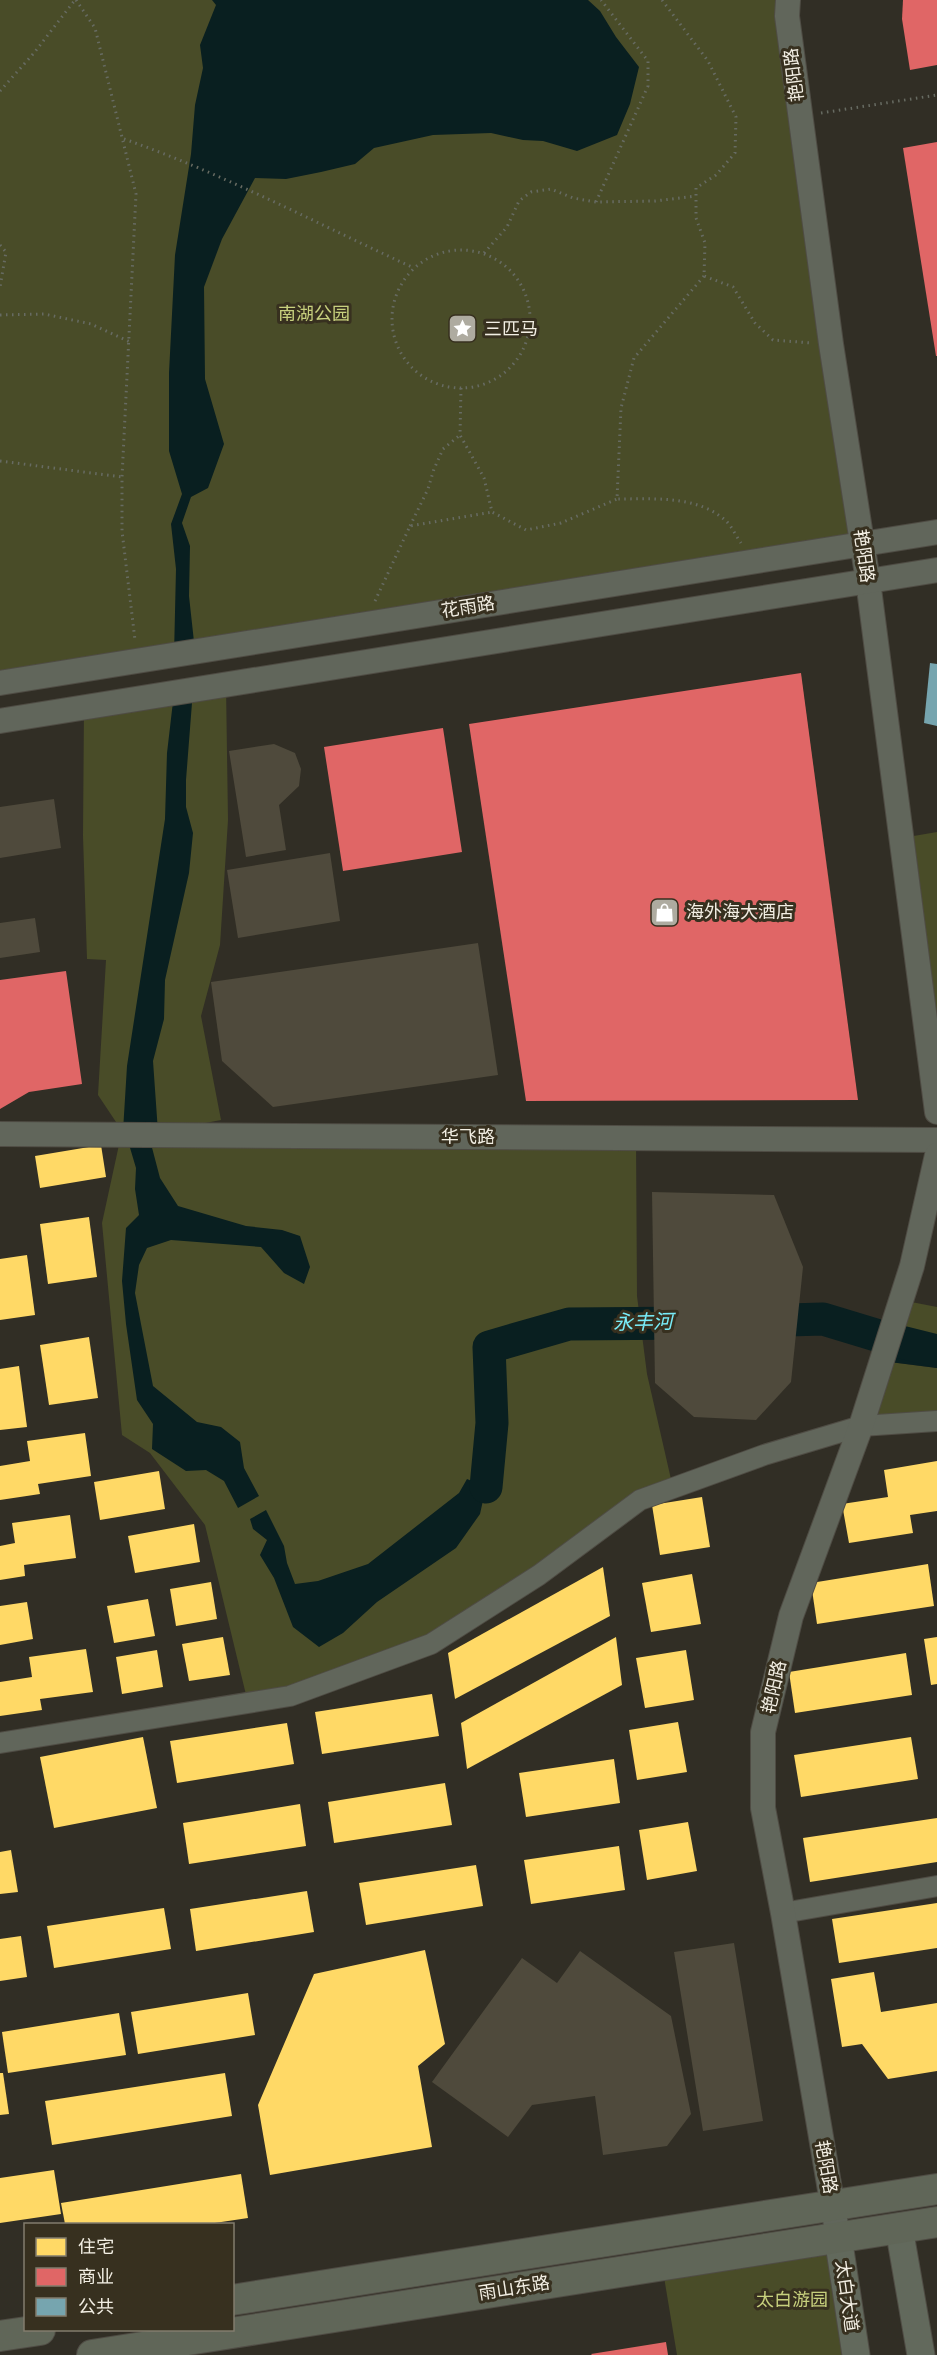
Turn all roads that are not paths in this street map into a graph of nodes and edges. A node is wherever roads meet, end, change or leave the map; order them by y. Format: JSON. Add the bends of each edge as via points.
{"nodes":[{"id":1,"x":788,"y":0,"type":"edge"},
{"id":2,"x":937,"y":532,"type":"edge"},
{"id":3,"x":863,"y":543,"type":"junction"},
{"id":4,"x":937,"y":570,"type":"edge"},
{"id":5,"x":868,"y":581,"type":"junction"},
{"id":6,"x":0,"y":683,"type":"edge"},
{"id":7,"x":0,"y":721,"type":"edge"},
{"id":8,"x":937,"y":1112,"type":"edge"},
{"id":9,"x":0,"y":1134,"type":"edge"},
{"id":10,"x":937,"y":1140,"type":"edge"},
{"id":11,"x":937,"y":1155,"type":"edge"},
{"id":12,"x":937,"y":1421,"type":"edge"},
{"id":13,"x":861,"y":1426,"type":"junction"},
{"id":14,"x":0,"y":1743,"type":"edge"},
{"id":15,"x":937,"y":1886,"type":"edge"},
{"id":16,"x":783,"y":1913,"type":"junction"},
{"id":17,"x":937,"y":2189,"type":"edge"},
{"id":18,"x":833,"y":2206,"type":"junction"},
{"id":19,"x":937,"y":2222,"type":"edge"},
{"id":20,"x":899,"y":2228,"type":"junction"},
{"id":21,"x":838,"y":2237,"type":"junction"},
{"id":22,"x":234,"y":2300,"type":"edge"},
{"id":23,"x":33,"y":2331,"type":"edge"},
{"id":24,"x":0,"y":2336,"type":"edge"},
{"id":25,"x":92,"y":2355,"type":"edge"},
{"id":26,"x":856,"y":2355,"type":"edge"},
{"id":27,"x":921,"y":2355,"type":"edge"}],
"edges":[{"from":1,"to":3,"type":"street","name":"艳阳路","via":[[799,116]]},
{"from":2,"to":3,"type":"street","name":"花雨路"},
{"from":3,"to":5,"type":"street","name":"艳阳路"},
{"from":3,"to":6,"type":"street","name":"花雨路"},
{"from":4,"to":5,"type":"street"},
{"from":5,"to":7,"type":"street"},
{"from":5,"to":8,"type":"street","name":"艳阳路"},
{"from":9,"to":10,"type":"street","name":"华飞路"},
{"from":11,"to":13,"type":"street","name":"艳阳路","via":[[912,1266]]},
{"from":12,"to":13,"type":"street"},
{"from":13,"to":14,"type":"street","via":[[764,1455],[640,1500],[539,1575],[431,1644],[301,1693]]},
{"from":13,"to":16,"type":"street","name":"艳阳路","via":[[791,1616],[763,1732],[763,1808]]},
{"from":15,"to":16,"type":"street"},
{"from":16,"to":18,"type":"street","name":"艳阳路"},
{"from":17,"to":18,"type":"main road","name":"雨山东路"},
{"from":18,"to":21,"type":"street","name":"艳阳路"},
{"from":18,"to":22,"type":"main road","name":"雨山东路"},
{"from":19,"to":20,"type":"main road","name":"雨山东路"},
{"from":20,"to":21,"type":"main road","name":"雨山东路"},
{"from":20,"to":27,"type":"main road"},
{"from":21,"to":25,"type":"main road","name":"雨山东路"},
{"from":21,"to":26,"type":"main road","name":"太白大道"},
{"from":23,"to":24,"type":"main road"}]}
